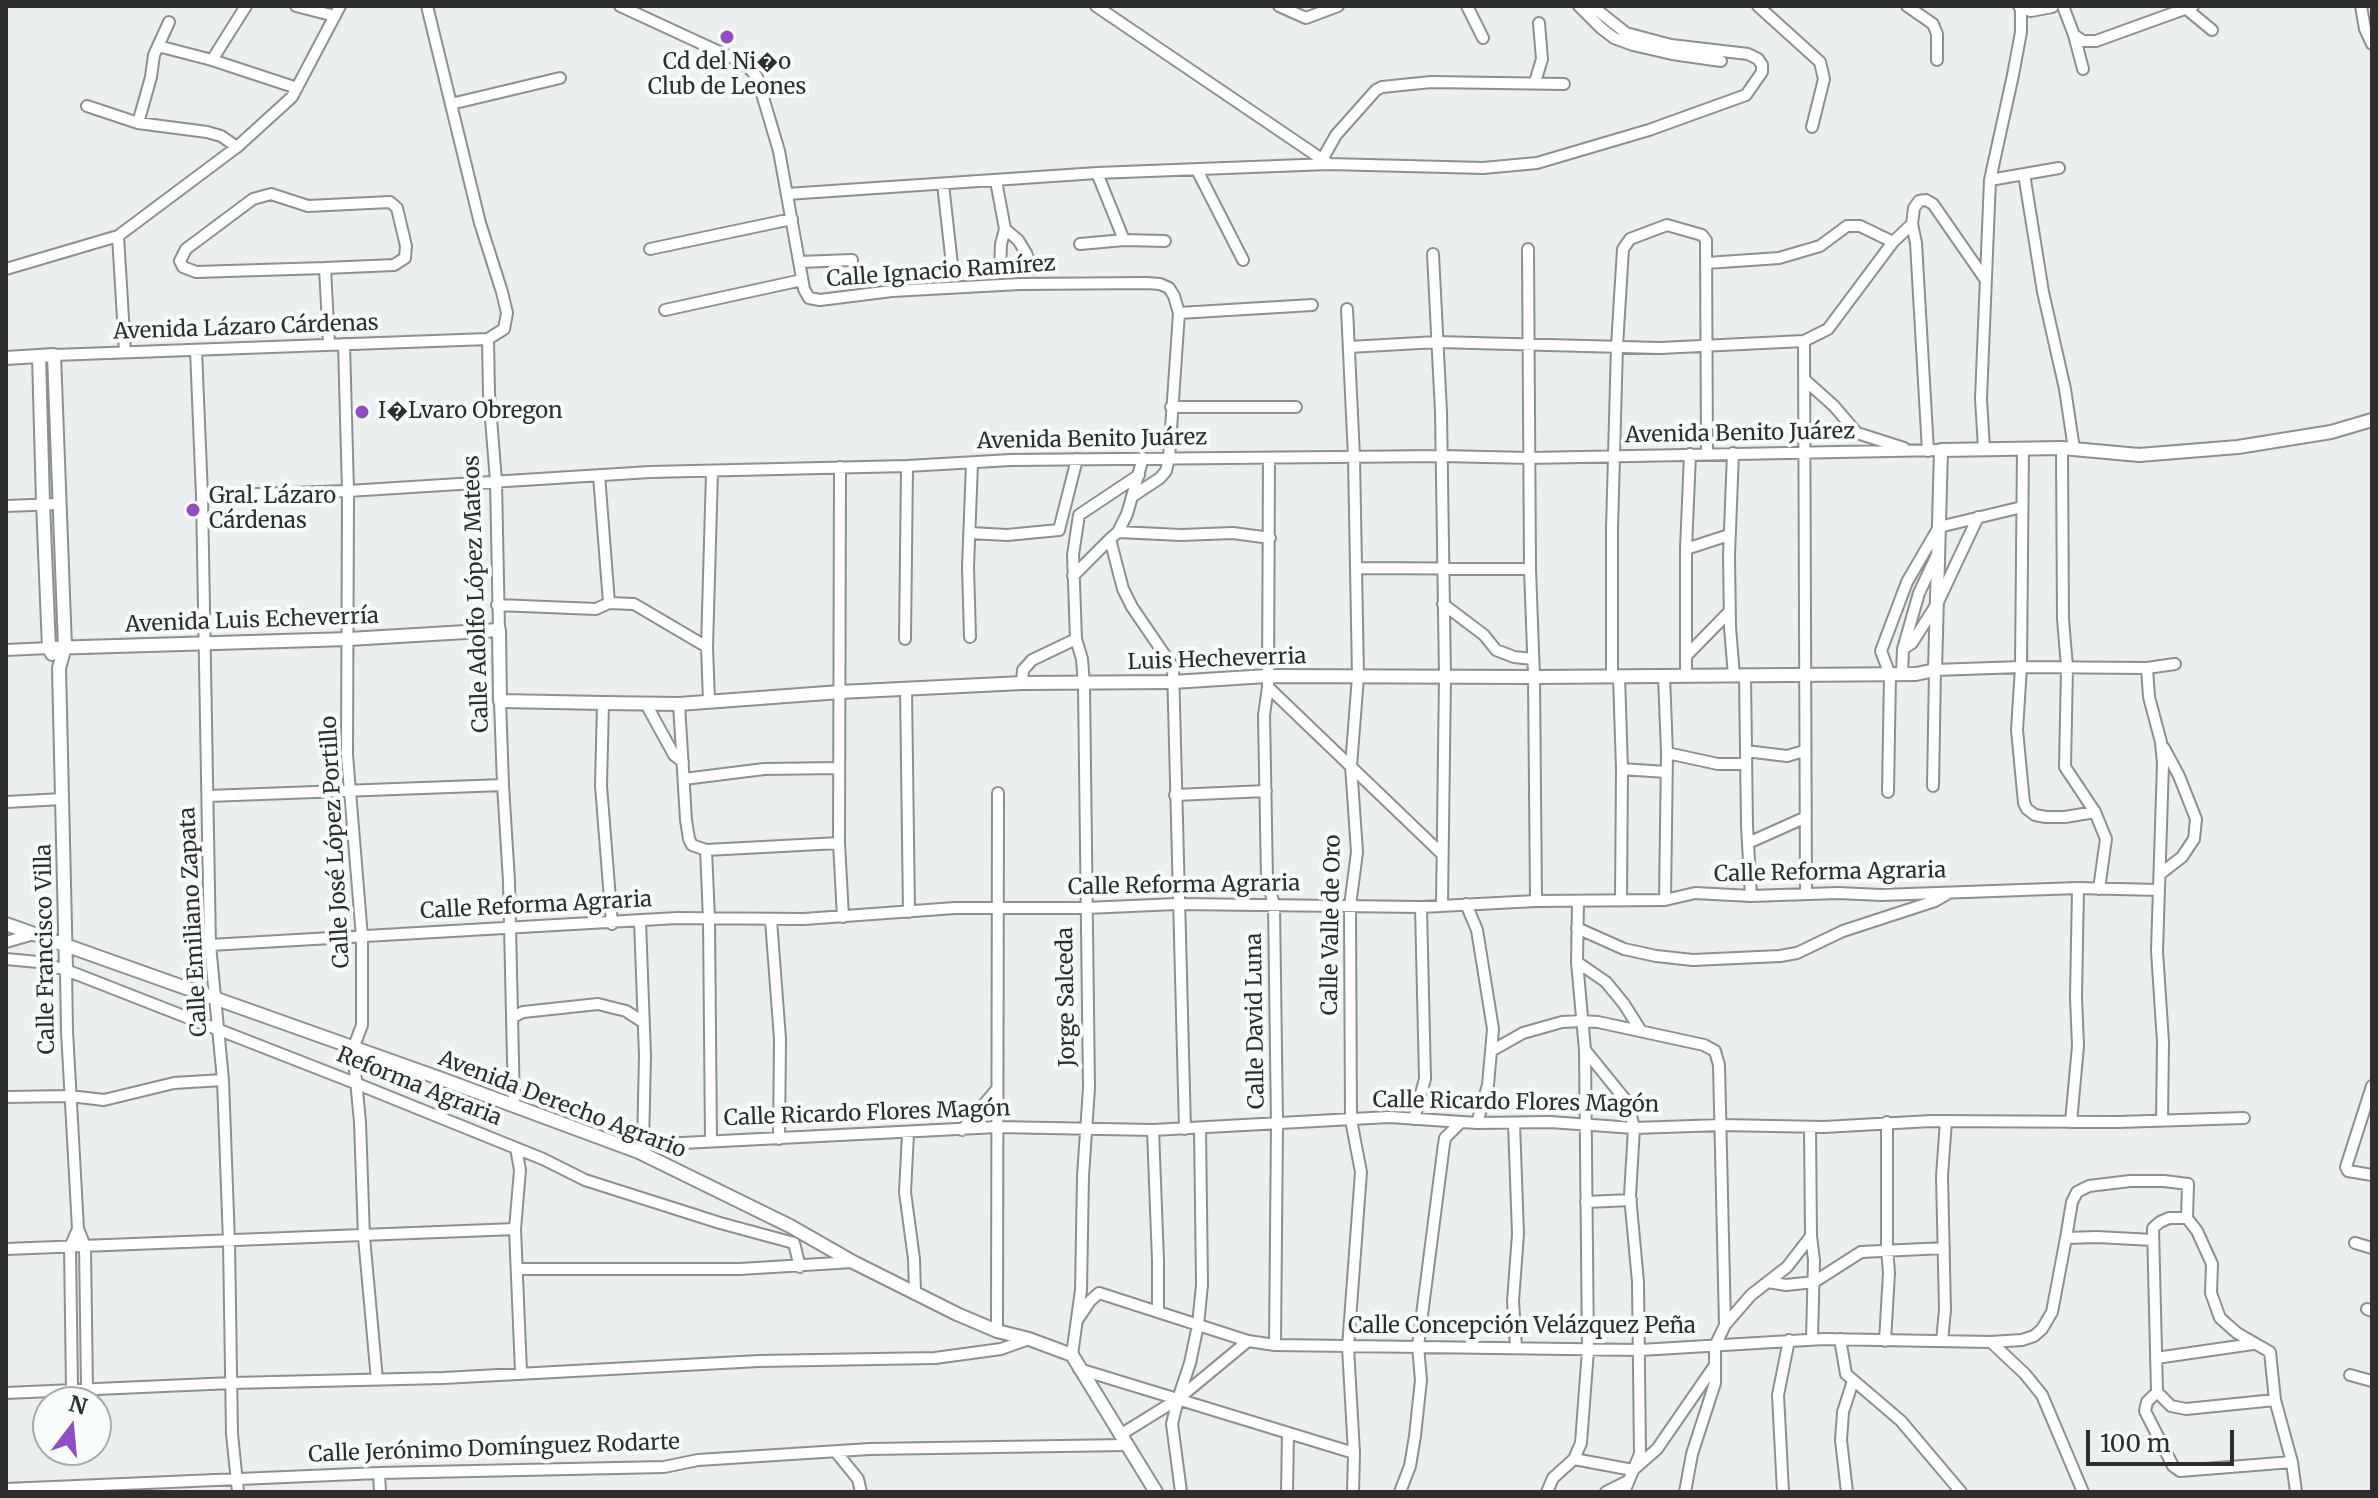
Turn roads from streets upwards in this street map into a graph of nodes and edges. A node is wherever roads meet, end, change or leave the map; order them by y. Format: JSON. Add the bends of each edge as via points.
{"nodes":[{"id":1,"x":246,"y":6,"type":"edge"},
{"id":2,"x":296,"y":6,"type":"edge"},
{"id":3,"x":427,"y":6,"type":"edge"},
{"id":4,"x":620,"y":6,"type":"edge"},
{"id":5,"x":1096,"y":6,"type":"edge"},
{"id":6,"x":1279,"y":6,"type":"edge"},
{"id":7,"x":1338,"y":6,"type":"edge"},
{"id":8,"x":1467,"y":6,"type":"edge"},
{"id":9,"x":1579,"y":6,"type":"edge"},
{"id":10,"x":1592,"y":6,"type":"edge"},
{"id":11,"x":1758,"y":6,"type":"edge"},
{"id":12,"x":1907,"y":6,"type":"edge"},
{"id":13,"x":2020,"y":6,"type":"edge"},
{"id":14,"x":2052,"y":6,"type":"edge"},
{"id":15,"x":2063,"y":6,"type":"edge"},
{"id":16,"x":2361,"y":6,"type":"edge"},
{"id":17,"x":2187,"y":7,"type":"edge"},
{"id":18,"x":337,"y":11,"type":"edge"},
{"id":19,"x":169,"y":22,"type":"dead end"},
{"id":20,"x":1539,"y":23,"type":"dead end"},
{"id":21,"x":2212,"y":30,"type":"dead end"},
{"id":22,"x":2074,"y":35,"type":"junction"},
{"id":23,"x":1483,"y":38,"type":"dead end"},
{"id":24,"x":2372,"y":44,"type":"edge"},
{"id":25,"x":158,"y":46,"type":"junction"},
{"id":26,"x":212,"y":60,"type":"junction"},
{"id":27,"x":1937,"y":60,"type":"dead end"},
{"id":28,"x":1721,"y":61,"type":"dead end"},
{"id":29,"x":2083,"y":69,"type":"dead end"},
{"id":30,"x":560,"y":78,"type":"dead end"},
{"id":31,"x":1535,"y":82,"type":"junction"},
{"id":32,"x":1564,"y":84,"type":"dead end"},
{"id":33,"x":297,"y":88,"type":"junction"},
{"id":34,"x":451,"y":104,"type":"junction"},
{"id":35,"x":87,"y":106,"type":"dead end"},
{"id":36,"x":138,"y":123,"type":"junction"},
{"id":37,"x":1812,"y":127,"type":"dead end"},
{"id":38,"x":237,"y":147,"type":"junction"},
{"id":39,"x":1326,"y":161,"type":"junction"},
{"id":40,"x":2059,"y":168,"type":"dead end"},
{"id":41,"x":1197,"y":170,"type":"junction"},
{"id":42,"x":1097,"y":173,"type":"junction"},
{"id":43,"x":2024,"y":174,"type":"junction"},
{"id":44,"x":1990,"y":180,"type":"junction"},
{"id":45,"x":996,"y":181,"type":"junction"},
{"id":46,"x":943,"y":184,"type":"junction"},
{"id":47,"x":787,"y":194,"type":"junction"},
{"id":48,"x":792,"y":219,"type":"junction"},
{"id":49,"x":1912,"y":224,"type":"junction"},
{"id":50,"x":1005,"y":229,"type":"junction"},
{"id":51,"x":118,"y":236,"type":"junction"},
{"id":52,"x":1124,"y":240,"type":"junction"},
{"id":53,"x":1165,"y":241,"type":"dead end"},
{"id":54,"x":1893,"y":242,"type":"junction"},
{"id":55,"x":1080,"y":244,"type":"dead end"},
{"id":56,"x":650,"y":249,"type":"dead end"},
{"id":57,"x":1528,"y":249,"type":"dead end"},
{"id":58,"x":1433,"y":254,"type":"dead end"},
{"id":59,"x":852,"y":260,"type":"dead end"},
{"id":60,"x":1243,"y":260,"type":"dead end"},
{"id":61,"x":799,"y":262,"type":"junction"},
{"id":62,"x":1707,"y":263,"type":"junction"},
{"id":63,"x":325,"y":268,"type":"junction"},
{"id":64,"x":6,"y":269,"type":"edge"},
{"id":65,"x":1032,"y":269,"type":"dead end"},
{"id":66,"x":1000,"y":271,"type":"dead end"},
{"id":67,"x":953,"y":274,"type":"dead end"},
{"id":68,"x":802,"y":280,"type":"junction"},
{"id":69,"x":1985,"y":280,"type":"junction"},
{"id":70,"x":1312,"y":305,"type":"dead end"},
{"id":71,"x":1347,"y":309,"type":"dead end"},
{"id":72,"x":665,"y":310,"type":"dead end"},
{"id":73,"x":1179,"y":313,"type":"junction"},
{"id":74,"x":488,"y":339,"type":"junction"},
{"id":75,"x":1804,"y":341,"type":"junction"},
{"id":76,"x":1437,"y":342,"type":"junction"},
{"id":77,"x":329,"y":344,"type":"junction"},
{"id":78,"x":344,"y":344,"type":"junction"},
{"id":79,"x":1528,"y":346,"type":"junction"},
{"id":80,"x":1617,"y":346,"type":"junction"},
{"id":81,"x":1705,"y":346,"type":"junction"},
{"id":82,"x":1349,"y":347,"type":"junction"},
{"id":83,"x":196,"y":350,"type":"junction"},
{"id":84,"x":125,"y":352,"type":"junction"},
{"id":85,"x":54,"y":355,"type":"junction"},
{"id":86,"x":39,"y":356,"type":"junction"},
{"id":87,"x":6,"y":358,"type":"edge"},
{"id":88,"x":1806,"y":381,"type":"junction"},
{"id":89,"x":1171,"y":407,"type":"junction"},
{"id":90,"x":1296,"y":407,"type":"dead end"},
{"id":91,"x":2372,"y":420,"type":"edge"},
{"id":92,"x":1984,"y":448,"type":"junction"},
{"id":93,"x":2023,"y":448,"type":"junction"},
{"id":94,"x":2068,"y":449,"type":"junction"},
{"id":95,"x":1941,"y":450,"type":"junction"},
{"id":96,"x":1805,"y":451,"type":"junction"},
{"id":97,"x":1914,"y":451,"type":"junction"},
{"id":98,"x":1928,"y":451,"type":"junction"},
{"id":99,"x":1707,"y":453,"type":"junction"},
{"id":100,"x":1733,"y":453,"type":"junction"},
{"id":101,"x":1690,"y":454,"type":"junction"},
{"id":102,"x":1442,"y":456,"type":"junction"},
{"id":103,"x":1614,"y":456,"type":"junction"},
{"id":104,"x":1354,"y":457,"type":"junction"},
{"id":105,"x":1143,"y":458,"type":"junction"},
{"id":106,"x":1169,"y":458,"type":"junction"},
{"id":107,"x":1269,"y":458,"type":"junction"},
{"id":108,"x":1530,"y":458,"type":"junction"},
{"id":109,"x":1077,"y":459,"type":"junction"},
{"id":110,"x":972,"y":463,"type":"junction"},
{"id":111,"x":907,"y":466,"type":"junction"},
{"id":112,"x":840,"y":467,"type":"junction"},
{"id":113,"x":712,"y":472,"type":"junction"},
{"id":114,"x":599,"y":475,"type":"junction"},
{"id":115,"x":1139,"y":475,"type":"junction"},
{"id":116,"x":496,"y":481,"type":"junction"},
{"id":117,"x":348,"y":491,"type":"junction"},
{"id":118,"x":202,"y":496,"type":"junction"},
{"id":119,"x":1133,"y":496,"type":"junction"},
{"id":120,"x":43,"y":503,"type":"junction"},
{"id":121,"x":58,"y":504,"type":"junction"},
{"id":122,"x":6,"y":506,"type":"edge"},
{"id":123,"x":2022,"y":507,"type":"junction"},
{"id":124,"x":1079,"y":515,"type":"junction"},
{"id":125,"x":1978,"y":517,"type":"junction"},
{"id":126,"x":1939,"y":527,"type":"junction"},
{"id":127,"x":1059,"y":530,"type":"junction"},
{"id":128,"x":970,"y":533,"type":"junction"},
{"id":129,"x":1114,"y":535,"type":"junction"},
{"id":130,"x":1729,"y":535,"type":"junction"},
{"id":131,"x":1270,"y":538,"type":"junction"},
{"id":132,"x":1686,"y":549,"type":"junction"},
{"id":133,"x":1939,"y":552,"type":"junction"},
{"id":134,"x":1357,"y":568,"type":"junction"},
{"id":135,"x":1530,"y":569,"type":"junction"},
{"id":136,"x":1442,"y":570,"type":"junction"},
{"id":137,"x":1073,"y":576,"type":"junction"},
{"id":138,"x":1938,"y":602,"type":"junction"},
{"id":139,"x":609,"y":603,"type":"junction"},
{"id":140,"x":1443,"y":604,"type":"junction"},
{"id":141,"x":497,"y":605,"type":"junction"},
{"id":142,"x":1730,"y":611,"type":"junction"},
{"id":143,"x":499,"y":630,"type":"junction"},
{"id":144,"x":970,"y":637,"type":"dead end"},
{"id":145,"x":349,"y":639,"type":"junction"},
{"id":146,"x":905,"y":639,"type":"dead end"},
{"id":147,"x":1076,"y":639,"type":"junction"},
{"id":148,"x":205,"y":643,"type":"junction"},
{"id":149,"x":65,"y":647,"type":"junction"},
{"id":150,"x":707,"y":647,"type":"junction"},
{"id":151,"x":49,"y":648,"type":"junction"},
{"id":152,"x":1903,"y":649,"type":"junction"},
{"id":153,"x":6,"y":650,"type":"edge"},
{"id":154,"x":1686,"y":656,"type":"junction"},
{"id":155,"x":1533,"y":659,"type":"junction"},
{"id":156,"x":2175,"y":664,"type":"dead end"},
{"id":157,"x":2021,"y":667,"type":"junction"},
{"id":158,"x":2067,"y":667,"type":"junction"},
{"id":159,"x":59,"y":668,"type":"junction"},
{"id":160,"x":2147,"y":668,"type":"junction"},
{"id":161,"x":1935,"y":670,"type":"junction"},
{"id":162,"x":1805,"y":675,"type":"junction"},
{"id":163,"x":1896,"y":675,"type":"junction"},
{"id":164,"x":1616,"y":676,"type":"junction"},
{"id":165,"x":1664,"y":676,"type":"junction"},
{"id":166,"x":1686,"y":676,"type":"junction"},
{"id":167,"x":1740,"y":676,"type":"junction"},
{"id":168,"x":1358,"y":677,"type":"junction"},
{"id":169,"x":1445,"y":677,"type":"junction"},
{"id":170,"x":1534,"y":677,"type":"junction"},
{"id":171,"x":1268,"y":681,"type":"junction"},
{"id":172,"x":1173,"y":682,"type":"junction"},
{"id":173,"x":1022,"y":683,"type":"junction"},
{"id":174,"x":1084,"y":685,"type":"junction"},
{"id":175,"x":906,"y":689,"type":"junction"},
{"id":176,"x":840,"y":692,"type":"junction"},
{"id":177,"x":500,"y":701,"type":"junction"},
{"id":178,"x":709,"y":701,"type":"junction"},
{"id":179,"x":603,"y":703,"type":"junction"},
{"id":180,"x":646,"y":704,"type":"junction"},
{"id":181,"x":679,"y":704,"type":"junction"},
{"id":182,"x":2161,"y":742,"type":"junction"},
{"id":183,"x":1746,"y":751,"type":"junction"},
{"id":184,"x":1804,"y":751,"type":"junction"},
{"id":185,"x":1667,"y":753,"type":"junction"},
{"id":186,"x":683,"y":762,"type":"junction"},
{"id":187,"x":1746,"y":764,"type":"junction"},
{"id":188,"x":1351,"y":766,"type":"junction"},
{"id":189,"x":839,"y":768,"type":"junction"},
{"id":190,"x":1622,"y":769,"type":"junction"},
{"id":191,"x":1666,"y":772,"type":"junction"},
{"id":192,"x":684,"y":779,"type":"junction"},
{"id":193,"x":503,"y":785,"type":"junction"},
{"id":194,"x":1933,"y":786,"type":"dead end"},
{"id":195,"x":352,"y":790,"type":"junction"},
{"id":196,"x":1266,"y":791,"type":"junction"},
{"id":197,"x":1888,"y":792,"type":"dead end"},
{"id":198,"x":998,"y":793,"type":"dead end"},
{"id":199,"x":1175,"y":795,"type":"junction"},
{"id":200,"x":208,"y":796,"type":"junction"},
{"id":201,"x":63,"y":799,"type":"junction"},
{"id":202,"x":6,"y":802,"type":"edge"},
{"id":203,"x":2095,"y":812,"type":"junction"},
{"id":204,"x":1804,"y":818,"type":"junction"},
{"id":205,"x":839,"y":843,"type":"junction"},
{"id":206,"x":1748,"y":843,"type":"junction"},
{"id":207,"x":706,"y":850,"type":"junction"},
{"id":208,"x":1442,"y":854,"type":"junction"},
{"id":209,"x":2160,"y":874,"type":"junction"},
{"id":210,"x":2078,"y":888,"type":"junction"},
{"id":211,"x":2099,"y":889,"type":"junction"},
{"id":212,"x":2158,"y":890,"type":"junction"},
{"id":213,"x":1952,"y":891,"type":"junction"},
{"id":214,"x":1806,"y":894,"type":"junction"},
{"id":215,"x":1751,"y":896,"type":"junction"},
{"id":216,"x":1621,"y":899,"type":"junction"},
{"id":217,"x":1665,"y":900,"type":"junction"},
{"id":218,"x":1536,"y":901,"type":"junction"},
{"id":219,"x":1578,"y":901,"type":"junction"},
{"id":220,"x":1177,"y":904,"type":"junction"},
{"id":221,"x":1442,"y":904,"type":"junction"},
{"id":222,"x":1466,"y":904,"type":"junction"},
{"id":223,"x":1274,"y":905,"type":"junction"},
{"id":224,"x":1350,"y":906,"type":"junction"},
{"id":225,"x":998,"y":907,"type":"junction"},
{"id":226,"x":1421,"y":907,"type":"junction"},
{"id":227,"x":1086,"y":908,"type":"junction"},
{"id":228,"x":909,"y":912,"type":"junction"},
{"id":229,"x":843,"y":917,"type":"junction"},
{"id":230,"x":709,"y":919,"type":"junction"},
{"id":231,"x":771,"y":920,"type":"junction"},
{"id":232,"x":640,"y":921,"type":"junction"},
{"id":233,"x":6,"y":924,"type":"edge"},
{"id":234,"x":612,"y":924,"type":"junction"},
{"id":235,"x":511,"y":928,"type":"junction"},
{"id":236,"x":1577,"y":928,"type":"junction"},
{"id":237,"x":34,"y":934,"type":"junction"},
{"id":238,"x":362,"y":937,"type":"junction"},
{"id":239,"x":6,"y":942,"type":"edge"},
{"id":240,"x":66,"y":944,"type":"junction"},
{"id":241,"x":210,"y":945,"type":"junction"},
{"id":242,"x":6,"y":959,"type":"edge"},
{"id":243,"x":1577,"y":962,"type":"junction"},
{"id":244,"x":66,"y":970,"type":"junction"},
{"id":245,"x":216,"y":999,"type":"junction"},
{"id":246,"x":513,"y":1017,"type":"junction"},
{"id":247,"x":1582,"y":1021,"type":"junction"},
{"id":248,"x":643,"y":1022,"type":"junction"},
{"id":249,"x":218,"y":1031,"type":"junction"},
{"id":250,"x":1641,"y":1031,"type":"junction"},
{"id":251,"x":353,"y":1049,"type":"junction"},
{"id":252,"x":1493,"y":1050,"type":"junction"},
{"id":253,"x":1585,"y":1050,"type":"junction"},
{"id":254,"x":223,"y":1080,"type":"junction"},
{"id":255,"x":355,"y":1083,"type":"junction"},
{"id":256,"x":2372,"y":1086,"type":"edge"},
{"id":257,"x":997,"y":1089,"type":"junction"},
{"id":258,"x":70,"y":1096,"type":"junction"},
{"id":259,"x":6,"y":1097,"type":"edge"},
{"id":260,"x":514,"y":1105,"type":"junction"},
{"id":261,"x":2244,"y":1118,"type":"dead end"},
{"id":262,"x":1414,"y":1119,"type":"junction"},
{"id":263,"x":1351,"y":1120,"type":"junction"},
{"id":264,"x":1946,"y":1121,"type":"junction"},
{"id":265,"x":2162,"y":1121,"type":"junction"},
{"id":266,"x":1461,"y":1122,"type":"junction"},
{"id":267,"x":1887,"y":1122,"type":"junction"},
{"id":268,"x":2071,"y":1122,"type":"junction"},
{"id":269,"x":1477,"y":1123,"type":"junction"},
{"id":270,"x":1514,"y":1123,"type":"junction"},
{"id":271,"x":1277,"y":1124,"type":"junction"},
{"id":272,"x":1722,"y":1125,"type":"junction"},
{"id":273,"x":1585,"y":1126,"type":"junction"},
{"id":274,"x":997,"y":1127,"type":"junction"},
{"id":275,"x":1810,"y":1127,"type":"junction"},
{"id":276,"x":1200,"y":1128,"type":"junction"},
{"id":277,"x":1634,"y":1128,"type":"junction"},
{"id":278,"x":1086,"y":1129,"type":"junction"},
{"id":279,"x":1185,"y":1129,"type":"junction"},
{"id":280,"x":962,"y":1130,"type":"junction"},
{"id":281,"x":1153,"y":1130,"type":"junction"},
{"id":282,"x":908,"y":1133,"type":"junction"},
{"id":283,"x":779,"y":1139,"type":"junction"},
{"id":284,"x":711,"y":1141,"type":"junction"},
{"id":285,"x":516,"y":1148,"type":"junction"},
{"id":286,"x":641,"y":1148,"type":"junction"},
{"id":287,"x":2372,"y":1175,"type":"edge"},
{"id":288,"x":1631,"y":1200,"type":"junction"},
{"id":289,"x":1586,"y":1202,"type":"junction"},
{"id":290,"x":2187,"y":1218,"type":"junction"},
{"id":291,"x":790,"y":1226,"type":"junction"},
{"id":292,"x":78,"y":1229,"type":"junction"},
{"id":293,"x":515,"y":1229,"type":"junction"},
{"id":294,"x":1811,"y":1236,"type":"junction"},
{"id":295,"x":364,"y":1237,"type":"junction"},
{"id":296,"x":2066,"y":1238,"type":"junction"},
{"id":297,"x":2153,"y":1240,"type":"junction"},
{"id":298,"x":229,"y":1242,"type":"junction"},
{"id":299,"x":794,"y":1243,"type":"junction"},
{"id":300,"x":2355,"y":1243,"type":"dead end"},
{"id":301,"x":85,"y":1246,"type":"junction"},
{"id":302,"x":70,"y":1247,"type":"junction"},
{"id":303,"x":1944,"y":1248,"type":"junction"},
{"id":304,"x":2372,"y":1248,"type":"edge"},
{"id":305,"x":6,"y":1249,"type":"edge"},
{"id":306,"x":1887,"y":1249,"type":"junction"},
{"id":307,"x":853,"y":1262,"type":"junction"},
{"id":308,"x":800,"y":1267,"type":"junction"},
{"id":309,"x":518,"y":1269,"type":"junction"},
{"id":310,"x":1768,"y":1282,"type":"junction"},
{"id":311,"x":1814,"y":1282,"type":"junction"},
{"id":312,"x":915,"y":1294,"type":"junction"},
{"id":313,"x":1158,"y":1311,"type":"junction"},
{"id":314,"x":1078,"y":1319,"type":"junction"},
{"id":315,"x":1198,"y":1325,"type":"junction"},
{"id":316,"x":1725,"y":1325,"type":"junction"},
{"id":317,"x":997,"y":1331,"type":"junction"},
{"id":318,"x":1029,"y":1339,"type":"junction"},
{"id":319,"x":1812,"y":1339,"type":"junction"},
{"id":320,"x":1840,"y":1339,"type":"junction"},
{"id":321,"x":1789,"y":1340,"type":"junction"},
{"id":322,"x":1248,"y":1341,"type":"junction"},
{"id":323,"x":1885,"y":1341,"type":"junction"},
{"id":324,"x":1942,"y":1341,"type":"junction"},
{"id":325,"x":1991,"y":1342,"type":"junction"},
{"id":326,"x":2254,"y":1344,"type":"junction"},
{"id":327,"x":1275,"y":1345,"type":"junction"},
{"id":328,"x":1418,"y":1346,"type":"junction"},
{"id":329,"x":1715,"y":1346,"type":"junction"},
{"id":330,"x":1348,"y":1347,"type":"junction"},
{"id":331,"x":1516,"y":1347,"type":"junction"},
{"id":332,"x":1588,"y":1350,"type":"junction"},
{"id":333,"x":1640,"y":1350,"type":"junction"},
{"id":334,"x":1072,"y":1355,"type":"junction"},
{"id":335,"x":2156,"y":1358,"type":"junction"},
{"id":336,"x":1715,"y":1365,"type":"junction"},
{"id":337,"x":1079,"y":1369,"type":"junction"},
{"id":338,"x":521,"y":1372,"type":"junction"},
{"id":339,"x":2350,"y":1375,"type":"dead end"},
{"id":340,"x":377,"y":1380,"type":"junction"},
{"id":341,"x":1853,"y":1381,"type":"junction"},
{"id":342,"x":2372,"y":1381,"type":"edge"},
{"id":343,"x":232,"y":1383,"type":"junction"},
{"id":344,"x":72,"y":1386,"type":"edge"},
{"id":345,"x":87,"y":1386,"type":"edge"},
{"id":346,"x":112,"y":1388,"type":"edge"},
{"id":347,"x":32,"y":1391,"type":"edge"},
{"id":348,"x":2157,"y":1392,"type":"junction"},
{"id":349,"x":6,"y":1393,"type":"edge"},
{"id":350,"x":1178,"y":1399,"type":"junction"},
{"id":351,"x":2275,"y":1400,"type":"junction"},
{"id":352,"x":1288,"y":1433,"type":"junction"},
{"id":353,"x":1123,"y":1440,"type":"junction"},
{"id":354,"x":836,"y":1452,"type":"junction"},
{"id":355,"x":1354,"y":1453,"type":"junction"},
{"id":356,"x":1574,"y":1459,"type":"junction"},
{"id":357,"x":2292,"y":1462,"type":"junction"},
{"id":358,"x":1633,"y":1470,"type":"junction"},
{"id":359,"x":379,"y":1473,"type":"junction"},
{"id":360,"x":1688,"y":1475,"type":"junction"},
{"id":361,"x":237,"y":1479,"type":"junction"},
{"id":362,"x":1626,"y":1487,"type":"edge"},
{"id":363,"x":6,"y":1489,"type":"edge"},
{"id":364,"x":238,"y":1492,"type":"edge"},
{"id":365,"x":380,"y":1492,"type":"edge"},
{"id":366,"x":861,"y":1492,"type":"edge"},
{"id":367,"x":1156,"y":1492,"type":"edge"},
{"id":368,"x":1181,"y":1492,"type":"edge"},
{"id":369,"x":1287,"y":1492,"type":"edge"},
{"id":370,"x":1353,"y":1492,"type":"edge"},
{"id":371,"x":1400,"y":1492,"type":"edge"},
{"id":372,"x":1547,"y":1492,"type":"edge"},
{"id":373,"x":1606,"y":1492,"type":"edge"},
{"id":374,"x":1675,"y":1492,"type":"edge"},
{"id":375,"x":1685,"y":1492,"type":"edge"},
{"id":376,"x":1783,"y":1492,"type":"edge"},
{"id":377,"x":1847,"y":1492,"type":"edge"},
{"id":378,"x":1961,"y":1492,"type":"edge"},
{"id":379,"x":2083,"y":1492,"type":"edge"},
{"id":380,"x":2296,"y":1492,"type":"edge"}],
"edges":[{"from":1,"to":26,"type":"street"},
{"from":2,"to":18,"type":"street"},
{"from":3,"to":34,"type":"street"},
{"from":4,"to":47,"type":"street","name":"Calle Ignacio Ramírez","via":[[749,68],[757,77]]},
{"from":5,"to":39,"type":"street"},
{"from":6,"to":7,"type":"street","via":[[1306,18]]},
{"from":8,"to":23,"type":"street"},
{"from":9,"to":28,"type":"street","via":[[1623,41]]},
{"from":10,"to":39,"type":"street","via":[[1626,33],[1671,45],[1748,54],[1758,59],[1762,72],[1746,95],[1537,163],[1483,168]]},
{"from":11,"to":37,"type":"street","via":[[1820,62],[1824,79]]},
{"from":12,"to":27,"type":"street","via":[[1933,24]]},
{"from":13,"to":14,"type":"street"},
{"from":13,"to":44,"type":"street","via":[[2021,32]]},
{"from":15,"to":22,"type":"street"},
{"from":16,"to":24,"type":"street"},
{"from":17,"to":21,"type":"street"},
{"from":17,"to":22,"type":"street","via":[[2096,41]]},
{"from":18,"to":33,"type":"street"},
{"from":19,"to":25,"type":"street"},
{"from":20,"to":31,"type":"street","via":[[1542,59]]},
{"from":22,"to":29,"type":"street"},
{"from":25,"to":26,"type":"street"},
{"from":25,"to":36,"type":"street"},
{"from":26,"to":33,"type":"street"},
{"from":30,"to":34,"type":"street"},
{"from":31,"to":32,"type":"street"},
{"from":31,"to":39,"type":"street","via":[[1382,87],[1336,135]]},
{"from":33,"to":38,"type":"street"},
{"from":34,"to":74,"type":"street","via":[[507,313],[504,329]]},
{"from":35,"to":36,"type":"street"},
{"from":36,"to":38,"type":"street","via":[[207,132]]},
{"from":38,"to":51,"type":"street"},
{"from":39,"to":41,"type":"street"},
{"from":40,"to":43,"type":"street"},
{"from":41,"to":42,"type":"street"},
{"from":41,"to":60,"type":"street"},
{"from":42,"to":45,"type":"street"},
{"from":42,"to":52,"type":"street"},
{"from":43,"to":44,"type":"street"},
{"from":43,"to":94,"type":"street","via":[[2065,389]]},
{"from":44,"to":69,"type":"street"},
{"from":45,"to":46,"type":"street"},
{"from":45,"to":50,"type":"street"},
{"from":46,"to":47,"type":"street"},
{"from":46,"to":67,"type":"street"},
{"from":47,"to":48,"type":"street","name":"Calle Ignacio Ramírez"},
{"from":48,"to":56,"type":"street"},
{"from":48,"to":61,"type":"street","name":"Calle Ignacio Ramírez"},
{"from":49,"to":54,"type":"street"},
{"from":49,"to":69,"type":"street","via":[[1919,201],[1933,204]]},
{"from":49,"to":98,"type":"street"},
{"from":50,"to":65,"type":"street","via":[[1018,240]]},
{"from":50,"to":66,"type":"street"},
{"from":51,"to":64,"type":"street"},
{"from":51,"to":84,"type":"street"},
{"from":52,"to":53,"type":"street"},
{"from":52,"to":55,"type":"street"},
{"from":54,"to":62,"type":"street","via":[[1860,226],[1847,226],[1820,246],[1779,258]]},
{"from":54,"to":75,"type":"street","via":[[1828,329]]},
{"from":57,"to":79,"type":"street"},
{"from":58,"to":76,"type":"street"},
{"from":59,"to":61,"type":"street"},
{"from":61,"to":68,"type":"street","name":"Calle Ignacio Ramírez"},
{"from":62,"to":80,"type":"street","via":[[1702,235],[1667,225],[1630,239],[1623,249]]},
{"from":62,"to":81,"type":"street"},
{"from":63,"to":63,"type":"street","via":[[394,265],[405,258],[394,205],[385,201],[308,206],[262,195],[186,249],[180,261],[196,272]]},
{"from":63,"to":77,"type":"street"},
{"from":68,"to":72,"type":"street"},
{"from":68,"to":73,"type":"street","name":"Calle Ignacio Ramírez","via":[[809,298],[820,300],[1020,284],[1160,284],[1169,288]]},
{"from":69,"to":92,"type":"street"},
{"from":70,"to":73,"type":"street"},
{"from":71,"to":82,"type":"street","name":"Calle Valle de Oro"},
{"from":73,"to":89,"type":"street"},
{"from":74,"to":78,"type":"street","name":"Avenida Lázaro Cárdenas"},
{"from":74,"to":116,"type":"street","name":"Calle Adolfo López Mateos"},
{"from":75,"to":81,"type":"street"},
{"from":75,"to":88,"type":"street"},
{"from":76,"to":79,"type":"street"},
{"from":76,"to":82,"type":"street"},
{"from":76,"to":102,"type":"street"},
{"from":77,"to":78,"type":"street","name":"Avenida Lázaro Cárdenas"},
{"from":77,"to":83,"type":"street","name":"Avenida Lázaro Cárdenas"},
{"from":78,"to":117,"type":"street","name":"Calle José López Portillo"},
{"from":79,"to":80,"type":"street"},
{"from":79,"to":108,"type":"street"},
{"from":80,"to":81,"type":"street"},
{"from":80,"to":103,"type":"street"},
{"from":81,"to":99,"type":"street"},
{"from":82,"to":104,"type":"street","name":"Calle Valle de Oro"},
{"from":83,"to":84,"type":"street","name":"Avenida Lázaro Cárdenas"},
{"from":83,"to":118,"type":"street","name":"Calle Emiliano Zapata"},
{"from":84,"to":85,"type":"street","name":"Avenida Lázaro Cárdenas"},
{"from":85,"to":86,"type":"street","name":"Avenida Lázaro Cárdenas"},
{"from":85,"to":121,"type":"street","name":"Calle Francisco Villa"},
{"from":86,"to":87,"type":"street","name":"Avenida Lázaro Cárdenas"},
{"from":86,"to":120,"type":"street","name":"Calle Francisco Villa"},
{"from":88,"to":96,"type":"street"},
{"from":88,"to":97,"type":"street","via":[[1857,433]]},
{"from":89,"to":90,"type":"street"},
{"from":89,"to":106,"type":"street"},
{"from":91,"to":94,"type":"street","name":"Avenida Benito Juárez","via":[[2238,447],[2139,455]]},
{"from":92,"to":93,"type":"street","name":"Avenida Benito Juárez"},
{"from":92,"to":95,"type":"street","name":"Avenida Benito Juárez"},
{"from":93,"to":94,"type":"street","name":"Avenida Benito Juárez"},
{"from":93,"to":123,"type":"street"},
{"from":94,"to":158,"type":"street","via":[[2063,619]]},
{"from":95,"to":98,"type":"street","name":"Avenida Benito Juárez"},
{"from":95,"to":126,"type":"street"},
{"from":96,"to":97,"type":"street","name":"Avenida Benito Juárez"},
{"from":96,"to":100,"type":"street","name":"Avenida Benito Juárez"},
{"from":96,"to":162,"type":"street"},
{"from":97,"to":98,"type":"street","name":"Avenida Benito Juárez"},
{"from":99,"to":100,"type":"street","name":"Avenida Benito Juárez"},
{"from":99,"to":101,"type":"street","name":"Avenida Benito Juárez"},
{"from":100,"to":130,"type":"street"},
{"from":101,"to":103,"type":"street","name":"Avenida Benito Juárez"},
{"from":101,"to":132,"type":"street"},
{"from":102,"to":104,"type":"street","name":"Avenida Benito Juárez"},
{"from":102,"to":108,"type":"street","name":"Avenida Benito Juárez"},
{"from":102,"to":136,"type":"street"},
{"from":103,"to":108,"type":"street","name":"Avenida Benito Juárez"},
{"from":103,"to":164,"type":"street"},
{"from":104,"to":107,"type":"street","name":"Avenida Benito Juárez"},
{"from":104,"to":134,"type":"street","name":"Calle Valle de Oro"},
{"from":105,"to":106,"type":"street","name":"Avenida Benito Juárez"},
{"from":105,"to":109,"type":"street","name":"Avenida Benito Juárez"},
{"from":105,"to":115,"type":"street"},
{"from":106,"to":107,"type":"street","name":"Avenida Benito Juárez"},
{"from":106,"to":119,"type":"street","via":[[1160,478]]},
{"from":107,"to":131,"type":"street","name":"Calle David Luna"},
{"from":108,"to":135,"type":"street"},
{"from":109,"to":110,"type":"street","name":"Avenida Benito Juárez"},
{"from":109,"to":127,"type":"street"},
{"from":110,"to":111,"type":"street","name":"Avenida Benito Juárez"},
{"from":110,"to":128,"type":"street"},
{"from":111,"to":112,"type":"street","name":"Avenida Benito Juárez"},
{"from":111,"to":146,"type":"street"},
{"from":112,"to":113,"type":"street","name":"Avenida Benito Juárez"},
{"from":112,"to":176,"type":"street"},
{"from":113,"to":114,"type":"street","name":"Avenida Benito Juárez"},
{"from":113,"to":150,"type":"street"},
{"from":114,"to":116,"type":"street","name":"Avenida Benito Juárez"},
{"from":114,"to":139,"type":"street"},
{"from":115,"to":119,"type":"street"},
{"from":115,"to":124,"type":"street"},
{"from":116,"to":117,"type":"street","name":"Avenida Benito Juárez"},
{"from":116,"to":141,"type":"street","name":"Calle Adolfo López Mateos"},
{"from":117,"to":118,"type":"street","name":"Avenida Benito Juárez"},
{"from":117,"to":145,"type":"street","name":"Calle José López Portillo"},
{"from":118,"to":148,"type":"street","name":"Calle Emiliano Zapata"},
{"from":119,"to":129,"type":"street"},
{"from":120,"to":121,"type":"street"},
{"from":120,"to":122,"type":"street"},
{"from":120,"to":151,"type":"street","name":"Calle Francisco Villa"},
{"from":121,"to":149,"type":"street","name":"Calle Francisco Villa"},
{"from":123,"to":125,"type":"street"},
{"from":123,"to":157,"type":"street"},
{"from":124,"to":127,"type":"street"},
{"from":124,"to":137,"type":"street","name":"Jorge Salceda"},
{"from":125,"to":126,"type":"street"},
{"from":125,"to":138,"type":"street"},
{"from":126,"to":133,"type":"street"},
{"from":126,"to":163,"type":"street","via":[[1907,582],[1881,651]]},
{"from":127,"to":128,"type":"street"},
{"from":128,"to":144,"type":"street"},
{"from":129,"to":131,"type":"street","via":[[1233,533]]},
{"from":129,"to":137,"type":"street"},
{"from":129,"to":172,"type":"street","via":[[1123,589],[1144,628],[1171,661]]},
{"from":130,"to":132,"type":"street"},
{"from":130,"to":142,"type":"street"},
{"from":131,"to":171,"type":"street","name":"Calle David Luna"},
{"from":132,"to":154,"type":"street"},
{"from":133,"to":138,"type":"street"},
{"from":133,"to":152,"type":"street","via":[[1919,593]]},
{"from":134,"to":136,"type":"street"},
{"from":134,"to":168,"type":"street","name":"Calle Valle de Oro"},
{"from":135,"to":136,"type":"street"},
{"from":135,"to":155,"type":"street"},
{"from":136,"to":140,"type":"street"},
{"from":137,"to":147,"type":"street","name":"Jorge Salceda"},
{"from":138,"to":152,"type":"street"},
{"from":138,"to":161,"type":"street"},
{"from":139,"to":141,"type":"street","via":[[596,609]]},
{"from":139,"to":150,"type":"street","via":[[634,604]]},
{"from":140,"to":155,"type":"street","via":[[1496,650]]},
{"from":140,"to":169,"type":"street"},
{"from":141,"to":143,"type":"street","name":"Calle Adolfo López Mateos"},
{"from":142,"to":154,"type":"street"},
{"from":142,"to":167,"type":"street"},
{"from":143,"to":145,"type":"street","name":"Avenida Luis Echeverría"},
{"from":143,"to":177,"type":"street","name":"Calle Adolfo López Mateos"},
{"from":145,"to":148,"type":"street","name":"Avenida Luis Echeverría"},
{"from":145,"to":195,"type":"street","name":"Calle José López Portillo","via":[[347,755]]},
{"from":147,"to":173,"type":"street","via":[[1032,660],[1023,670]]},
{"from":147,"to":174,"type":"street","name":"Jorge Salceda"},
{"from":148,"to":149,"type":"street","name":"Avenida Luis Echeverría"},
{"from":148,"to":200,"type":"street","name":"Calle Emiliano Zapata"},
{"from":149,"to":151,"type":"street","name":"Avenida Luis Echeverría"},
{"from":149,"to":159,"type":"street","name":"Calle Francisco Villa"},
{"from":150,"to":178,"type":"street"},
{"from":151,"to":153,"type":"street","name":"Avenida Luis Echeverría"},
{"from":151,"to":159,"type":"street","name":"Calle Francisco Villa"},
{"from":152,"to":163,"type":"street"},
{"from":154,"to":166,"type":"street"},
{"from":155,"to":170,"type":"street"},
{"from":156,"to":160,"type":"street"},
{"from":157,"to":158,"type":"street"},
{"from":157,"to":161,"type":"street"},
{"from":157,"to":203,"type":"street","via":[[2017,730],[2027,809],[2046,817]]},
{"from":158,"to":160,"type":"street"},
{"from":158,"to":203,"type":"street","via":[[2065,767]]},
{"from":159,"to":201,"type":"street","name":"Calle Francisco Villa"},
{"from":160,"to":182,"type":"street"},
{"from":161,"to":163,"type":"street","name":"Luis Hecheverria"},
{"from":161,"to":194,"type":"street"},
{"from":162,"to":163,"type":"street","name":"Luis Hecheverria"},
{"from":162,"to":167,"type":"street","name":"Luis Hecheverria"},
{"from":162,"to":184,"type":"street"},
{"from":163,"to":197,"type":"street"},
{"from":164,"to":165,"type":"street","name":"Luis Hecheverria"},
{"from":164,"to":170,"type":"street","name":"Luis Hecheverria"},
{"from":164,"to":190,"type":"street"},
{"from":165,"to":166,"type":"street","name":"Luis Hecheverria"},
{"from":165,"to":185,"type":"street"},
{"from":166,"to":167,"type":"street","name":"Luis Hecheverria"},
{"from":167,"to":183,"type":"street"},
{"from":168,"to":169,"type":"street","name":"Luis Hecheverria"},
{"from":168,"to":171,"type":"street","name":"Luis Hecheverria"},
{"from":168,"to":188,"type":"street","name":"Calle Valle de Oro"},
{"from":169,"to":170,"type":"street","name":"Luis Hecheverria"},
{"from":169,"to":208,"type":"street"},
{"from":170,"to":218,"type":"street"},
{"from":171,"to":172,"type":"street","name":"Luis Hecheverria"},
{"from":171,"to":188,"type":"street"},
{"from":171,"to":196,"type":"street","name":"Calle David Luna"},
{"from":172,"to":174,"type":"street","name":"Luis Hecheverria"},
{"from":172,"to":199,"type":"street"},
{"from":173,"to":174,"type":"street","name":"Luis Hecheverria"},
{"from":173,"to":175,"type":"street","name":"Luis Hecheverria"},
{"from":174,"to":227,"type":"street","name":"Jorge Salceda"},
{"from":175,"to":176,"type":"street","name":"Luis Hecheverria"},
{"from":175,"to":228,"type":"street"},
{"from":176,"to":178,"type":"street","name":"Luis Hecheverria"},
{"from":176,"to":189,"type":"street"},
{"from":177,"to":179,"type":"street","name":"Luis Hecheverria"},
{"from":177,"to":193,"type":"street","name":"Calle Adolfo López Mateos"},
{"from":178,"to":181,"type":"street","name":"Luis Hecheverria"},
{"from":179,"to":180,"type":"street","name":"Luis Hecheverria"},
{"from":179,"to":234,"type":"street","via":[[601,786]]},
{"from":180,"to":181,"type":"street","name":"Luis Hecheverria"},
{"from":180,"to":186,"type":"street"},
{"from":181,"to":186,"type":"street"},
{"from":182,"to":209,"type":"street"},
{"from":182,"to":209,"type":"street","via":[[2196,819],[2194,839]]},
{"from":183,"to":184,"type":"street","via":[[1787,756]]},
{"from":183,"to":187,"type":"street"},
{"from":184,"to":204,"type":"street"},
{"from":185,"to":187,"type":"street"},
{"from":185,"to":191,"type":"street"},
{"from":186,"to":192,"type":"street"},
{"from":187,"to":206,"type":"street"},
{"from":188,"to":208,"type":"street"},
{"from":188,"to":224,"type":"street","name":"Calle Valle de Oro","via":[[1357,852]]},
{"from":189,"to":192,"type":"street","via":[[764,769]]},
{"from":189,"to":205,"type":"street"},
{"from":190,"to":191,"type":"street"},
{"from":190,"to":216,"type":"street"},
{"from":191,"to":217,"type":"street"},
{"from":192,"to":207,"type":"street","via":[[689,839]]},
{"from":193,"to":195,"type":"street"},
{"from":193,"to":235,"type":"street","name":"Calle Adolfo López Mateos"},
{"from":195,"to":200,"type":"street"},
{"from":195,"to":238,"type":"street","name":"Calle José López Portillo"},
{"from":196,"to":199,"type":"street"},
{"from":196,"to":223,"type":"street","name":"Calle David Luna","via":[[1267,879]]},
{"from":198,"to":225,"type":"street"},
{"from":199,"to":220,"type":"street"},
{"from":200,"to":241,"type":"street","name":"Calle Emiliano Zapata"},
{"from":201,"to":202,"type":"street"},
{"from":201,"to":240,"type":"street","name":"Calle Francisco Villa"},
{"from":203,"to":211,"type":"street","via":[[2106,839]]},
{"from":204,"to":206,"type":"street"},
{"from":204,"to":214,"type":"street"},
{"from":205,"to":207,"type":"street"},
{"from":205,"to":229,"type":"street"},
{"from":206,"to":215,"type":"street"},
{"from":207,"to":230,"type":"street"},
{"from":208,"to":221,"type":"street"},
{"from":209,"to":212,"type":"street"},
{"from":210,"to":211,"type":"street","name":"Calle Reforma Agraria"},
{"from":210,"to":213,"type":"street","name":"Calle Reforma Agraria"},
{"from":210,"to":268,"type":"street","via":[[2078,1046]]},
{"from":211,"to":212,"type":"street","name":"Calle Reforma Agraria"},
{"from":212,"to":265,"type":"street"},
{"from":213,"to":214,"type":"street","name":"Calle Reforma Agraria"},
{"from":213,"to":236,"type":"street","via":[[1780,956],[1656,956],[1624,949]]},
{"from":214,"to":215,"type":"street","name":"Calle Reforma Agraria"},
{"from":215,"to":217,"type":"street","name":"Calle Reforma Agraria","via":[[1695,893]]},
{"from":216,"to":217,"type":"street","name":"Calle Reforma Agraria"},
{"from":216,"to":219,"type":"street","name":"Calle Reforma Agraria"},
{"from":218,"to":219,"type":"street","name":"Calle Reforma Agraria"},
{"from":218,"to":222,"type":"street","name":"Calle Reforma Agraria"},
{"from":219,"to":236,"type":"street"},
{"from":220,"to":223,"type":"street","name":"Calle Reforma Agraria"},
{"from":220,"to":227,"type":"street","name":"Calle Reforma Agraria"},
{"from":220,"to":279,"type":"street"},
{"from":221,"to":222,"type":"street","name":"Calle Reforma Agraria"},
{"from":221,"to":226,"type":"street","name":"Calle Reforma Agraria"},
{"from":222,"to":252,"type":"street","via":[[1477,930]]},
{"from":223,"to":224,"type":"street","name":"Calle Reforma Agraria"},
{"from":223,"to":271,"type":"street","name":"Calle David Luna"},
{"from":224,"to":226,"type":"street","name":"Calle Reforma Agraria"},
{"from":224,"to":263,"type":"street","name":"Calle Valle de Oro"},
{"from":225,"to":227,"type":"street","name":"Calle Reforma Agraria"},
{"from":225,"to":228,"type":"street","name":"Calle Reforma Agraria"},
{"from":225,"to":257,"type":"street"},
{"from":226,"to":262,"type":"street","via":[[1425,1079]]},
{"from":227,"to":278,"type":"street","name":"Jorge Salceda"},
{"from":228,"to":229,"type":"street","name":"Calle Reforma Agraria"},
{"from":229,"to":231,"type":"street","name":"Calle Reforma Agraria"},
{"from":230,"to":231,"type":"street","name":"Calle Reforma Agraria"},
{"from":230,"to":232,"type":"street","name":"Calle Reforma Agraria"},
{"from":230,"to":284,"type":"street"},
{"from":231,"to":283,"type":"street","via":[[780,1039]]},
{"from":232,"to":234,"type":"street","name":"Calle Reforma Agraria"},
{"from":232,"to":248,"type":"street"},
{"from":233,"to":237,"type":"street","name":"Avenida Derecho Agrario"},
{"from":234,"to":235,"type":"street","name":"Calle Reforma Agraria"},
{"from":235,"to":238,"type":"street","name":"Calle Reforma Agraria"},
{"from":235,"to":246,"type":"street","name":"Calle Adolfo López Mateos"},
{"from":236,"to":243,"type":"street"},
{"from":237,"to":239,"type":"street"},
{"from":237,"to":240,"type":"street","name":"Avenida Derecho Agrario"},
{"from":238,"to":241,"type":"street","name":"Calle Reforma Agraria"},
{"from":238,"to":251,"type":"street","name":"Calle José López Portillo","via":[[362,1025]]},
{"from":240,"to":244,"type":"street","name":"Calle Francisco Villa"},
{"from":240,"to":245,"type":"street","name":"Avenida Derecho Agrario"},
{"from":241,"to":245,"type":"street","name":"Calle Emiliano Zapata"},
{"from":242,"to":244,"type":"street","name":"Reforma Agraria"},
{"from":243,"to":247,"type":"street"},
{"from":243,"to":250,"type":"street","via":[[1606,982]]},
{"from":244,"to":249,"type":"street","name":"Reforma Agraria"},
{"from":244,"to":258,"type":"street","name":"Calle Francisco Villa"},
{"from":245,"to":249,"type":"street","name":"Calle Emiliano Zapata"},
{"from":245,"to":251,"type":"street","name":"Avenida Derecho Agrario"},
{"from":246,"to":248,"type":"street","via":[[598,1004]]},
{"from":246,"to":260,"type":"street","name":"Calle Adolfo López Mateos"},
{"from":247,"to":250,"type":"street"},
{"from":247,"to":252,"type":"street","via":[[1523,1033]]},
{"from":247,"to":253,"type":"street"},
{"from":248,"to":286,"type":"street"},
{"from":249,"to":254,"type":"street","name":"Calle Emiliano Zapata"},
{"from":249,"to":255,"type":"street","name":"Reforma Agraria"},
{"from":250,"to":272,"type":"street","via":[[1715,1051]]},
{"from":251,"to":255,"type":"street","name":"Calle José López Portillo"},
{"from":251,"to":260,"type":"street","name":"Avenida Derecho Agrario"},
{"from":252,"to":269,"type":"street"},
{"from":253,"to":273,"type":"street"},
{"from":253,"to":277,"type":"street","via":[[1628,1103]]},
{"from":254,"to":258,"type":"street","via":[[174,1083],[104,1100]]},
{"from":254,"to":298,"type":"street","name":"Calle Emiliano Zapata"},
{"from":255,"to":285,"type":"street","name":"Reforma Agraria"},
{"from":255,"to":295,"type":"street"},
{"from":256,"to":287,"type":"street","via":[[2346,1167]]},
{"from":257,"to":274,"type":"street"},
{"from":257,"to":280,"type":"street"},
{"from":258,"to":259,"type":"street"},
{"from":258,"to":292,"type":"street","name":"Calle Francisco Villa"},
{"from":260,"to":286,"type":"street","name":"Avenida Derecho Agrario"},
{"from":261,"to":265,"type":"street","name":"Calle Ricardo Flores Magón"},
{"from":262,"to":263,"type":"street","name":"Calle Ricardo Flores Magón"},
{"from":262,"to":266,"type":"street","name":"Calle Ricardo Flores Magón"},
{"from":263,"to":271,"type":"street","name":"Calle Ricardo Flores Magón"},
{"from":263,"to":330,"type":"street","name":"Calle Valle de Oro","via":[[1361,1172]]},
{"from":264,"to":267,"type":"street","name":"Calle Ricardo Flores Magón"},
{"from":264,"to":268,"type":"street","name":"Calle Ricardo Flores Magón"},
{"from":264,"to":303,"type":"street"},
{"from":265,"to":268,"type":"street","name":"Calle Ricardo Flores Magón"},
{"from":266,"to":269,"type":"street","name":"Calle Ricardo Flores Magón"},
{"from":266,"to":328,"type":"street","via":[[1444,1144]]},
{"from":267,"to":275,"type":"street","name":"Calle Ricardo Flores Magón"},
{"from":267,"to":306,"type":"street"},
{"from":269,"to":270,"type":"street","name":"Calle Ricardo Flores Magón"},
{"from":270,"to":273,"type":"street","name":"Calle Ricardo Flores Magón"},
{"from":270,"to":331,"type":"street"},
{"from":271,"to":276,"type":"street","name":"Calle Ricardo Flores Magón"},
{"from":271,"to":327,"type":"street","name":"Calle David Luna"},
{"from":272,"to":275,"type":"street","name":"Calle Ricardo Flores Magón"},
{"from":272,"to":277,"type":"street","name":"Calle Ricardo Flores Magón"},
{"from":272,"to":316,"type":"street"},
{"from":273,"to":277,"type":"street","name":"Calle Ricardo Flores Magón"},
{"from":273,"to":289,"type":"street"},
{"from":274,"to":278,"type":"street","name":"Calle Ricardo Flores Magón"},
{"from":274,"to":280,"type":"street","name":"Calle Ricardo Flores Magón"},
{"from":274,"to":317,"type":"street"},
{"from":275,"to":294,"type":"street"},
{"from":276,"to":279,"type":"street","name":"Calle Ricardo Flores Magón"},
{"from":276,"to":315,"type":"street"},
{"from":277,"to":288,"type":"street"},
{"from":278,"to":281,"type":"street","name":"Calle Ricardo Flores Magón"},
{"from":278,"to":314,"type":"street","name":"Jorge Salceda"},
{"from":279,"to":281,"type":"street","name":"Calle Ricardo Flores Magón"},
{"from":280,"to":282,"type":"street","name":"Calle Ricardo Flores Magón"},
{"from":281,"to":313,"type":"street"},
{"from":282,"to":283,"type":"street","name":"Calle Ricardo Flores Magón"},
{"from":282,"to":312,"type":"street","via":[[905,1192]]},
{"from":283,"to":284,"type":"street","name":"Calle Ricardo Flores Magón"},
{"from":284,"to":286,"type":"street","name":"Calle Ricardo Flores Magón"},
{"from":285,"to":293,"type":"street","via":[[520,1170]]},
{"from":285,"to":299,"type":"street","name":"Reforma Agraria","via":[[585,1180]]},
{"from":286,"to":291,"type":"street","name":"Avenida Derecho Agrario"},
{"from":288,"to":289,"type":"street"},
{"from":288,"to":333,"type":"street"},
{"from":289,"to":332,"type":"street"},
{"from":290,"to":296,"type":"street","via":[[2188,1184],[2130,1181],[2089,1186],[2072,1202]]},
{"from":290,"to":297,"type":"street","via":[[2160,1222],[2153,1228]]},
{"from":290,"to":326,"type":"street","via":[[2212,1264],[2211,1293],[2220,1318]]},
{"from":291,"to":299,"type":"street"},
{"from":291,"to":307,"type":"street","name":"Avenida Derecho Agrario"},
{"from":292,"to":301,"type":"street","name":"Calle Francisco Villa"},
{"from":292,"to":302,"type":"street","name":"Calle Francisco Villa"},
{"from":293,"to":295,"type":"street"},
{"from":293,"to":309,"type":"street"},
{"from":294,"to":310,"type":"street"},
{"from":294,"to":311,"type":"street"},
{"from":295,"to":298,"type":"street"},
{"from":295,"to":340,"type":"street"},
{"from":296,"to":297,"type":"street"},
{"from":296,"to":325,"type":"street","name":"Calle Concepción Velázquez Peña","via":[[2052,1312],[2042,1329],[2022,1340]]},
{"from":297,"to":335,"type":"street"},
{"from":298,"to":301,"type":"street"},
{"from":298,"to":343,"type":"street","name":"Calle Emiliano Zapata"},
{"from":299,"to":308,"type":"street"},
{"from":300,"to":304,"type":"street"},
{"from":301,"to":302,"type":"street"},
{"from":301,"to":345,"type":"street","name":"Calle Francisco Villa"},
{"from":302,"to":305,"type":"street"},
{"from":302,"to":344,"type":"street","name":"Calle Francisco Villa"},
{"from":303,"to":306,"type":"street"},
{"from":303,"to":324,"type":"street"},
{"from":306,"to":311,"type":"street","via":[[1861,1252]]},
{"from":306,"to":323,"type":"street"},
{"from":307,"to":308,"type":"street"},
{"from":307,"to":312,"type":"street","name":"Avenida Derecho Agrario"},
{"from":308,"to":309,"type":"street"},
{"from":309,"to":338,"type":"street"},
{"from":310,"to":311,"type":"street"},
{"from":310,"to":316,"type":"street"},
{"from":311,"to":319,"type":"street"},
{"from":312,"to":317,"type":"street","name":"Avenida Derecho Agrario"},
{"from":313,"to":314,"type":"street","name":"Calle Concepción Velázquez Peña","via":[[1099,1293]]},
{"from":313,"to":315,"type":"street","name":"Calle Concepción Velázquez Peña"},
{"from":314,"to":334,"type":"street","name":"Jorge Salceda"},
{"from":315,"to":322,"type":"street","name":"Calle Concepción Velázquez Peña"},
{"from":315,"to":350,"type":"street"},
{"from":316,"to":329,"type":"street"},
{"from":317,"to":318,"type":"street","name":"Avenida Derecho Agrario"},
{"from":318,"to":334,"type":"street","name":"Avenida Derecho Agrario"},
{"from":318,"to":338,"type":"street","via":[[1001,1349],[935,1358]]},
{"from":319,"to":320,"type":"street","name":"Calle Concepción Velázquez Peña"},
{"from":319,"to":321,"type":"street","name":"Calle Concepción Velázquez Peña"},
{"from":320,"to":323,"type":"street","name":"Calle Concepción Velázquez Peña"},
{"from":320,"to":341,"type":"street","via":[[1846,1374]]},
{"from":321,"to":329,"type":"street","name":"Calle Concepción Velázquez Peña"},
{"from":321,"to":376,"type":"street","via":[[1778,1395]]},
{"from":322,"to":327,"type":"street","name":"Calle Concepción Velázquez Peña"},
{"from":322,"to":350,"type":"street"},
{"from":323,"to":324,"type":"street","name":"Calle Concepción Velázquez Peña"},
{"from":324,"to":325,"type":"street","name":"Calle Concepción Velázquez Peña"},
{"from":325,"to":379,"type":"street","via":[[2042,1395]]},
{"from":326,"to":335,"type":"street"},
{"from":326,"to":351,"type":"street","via":[[2270,1352]]},
{"from":327,"to":330,"type":"street","name":"Calle Concepción Velázquez Peña"},
{"from":328,"to":330,"type":"street","name":"Calle Concepción Velázquez Peña"},
{"from":328,"to":331,"type":"street","name":"Calle Concepción Velázquez Peña"},
{"from":328,"to":371,"type":"street","via":[[1421,1380],[1415,1436]]},
{"from":329,"to":333,"type":"street","name":"Calle Concepción Velázquez Peña"},
{"from":329,"to":336,"type":"street"},
{"from":330,"to":355,"type":"street","name":"Calle Valle de Oro"},
{"from":331,"to":332,"type":"street","name":"Calle Concepción Velázquez Peña"},
{"from":332,"to":333,"type":"street","name":"Calle Concepción Velázquez Peña"},
{"from":332,"to":356,"type":"street","via":[[1581,1443]]},
{"from":333,"to":358,"type":"street","via":[[1640,1454]]},
{"from":334,"to":337,"type":"street"},
{"from":335,"to":348,"type":"street"},
{"from":336,"to":358,"type":"street","via":[[1657,1449]]},
{"from":336,"to":360,"type":"street","via":[[1715,1383]]},
{"from":337,"to":350,"type":"street"},
{"from":337,"to":353,"type":"street"},
{"from":338,"to":340,"type":"street"},
{"from":339,"to":342,"type":"street"},
{"from":340,"to":343,"type":"street"},
{"from":341,"to":377,"type":"street","via":[[1841,1440]]},
{"from":341,"to":378,"type":"street","via":[[1901,1421]]},
{"from":343,"to":346,"type":"street"},
{"from":343,"to":361,"type":"street","name":"Calle Emiliano Zapata"},
{"from":347,"to":349,"type":"street"},
{"from":348,"to":351,"type":"street","via":[[2171,1406],[2186,1409]]},
{"from":348,"to":357,"type":"street","via":[[2145,1411],[2180,1471]]},
{"from":350,"to":352,"type":"street"},
{"from":350,"to":353,"type":"street"},
{"from":350,"to":368,"type":"street","via":[[1172,1424]]},
{"from":351,"to":357,"type":"street"},
{"from":352,"to":355,"type":"street"},
{"from":352,"to":369,"type":"street"},
{"from":353,"to":354,"type":"street","name":"Calle Jerónimo Domínguez Rodarte"},
{"from":353,"to":367,"type":"street"},
{"from":354,"to":359,"type":"street","name":"Calle Jerónimo Domínguez Rodarte","via":[[698,1460],[664,1467]]},
{"from":354,"to":366,"type":"street","via":[[858,1479]]},
{"from":355,"to":370,"type":"street","name":"Calle Valle de Oro"},
{"from":356,"to":358,"type":"street"},
{"from":356,"to":372,"type":"street","via":[[1553,1478]]},
{"from":357,"to":380,"type":"street"},
{"from":358,"to":362,"type":"street"},
{"from":359,"to":361,"type":"street","name":"Calle Jerónimo Domínguez Rodarte"},
{"from":359,"to":365,"type":"street"},
{"from":360,"to":374,"type":"street"},
{"from":360,"to":375,"type":"street"},
{"from":361,"to":363,"type":"street","name":"Calle Jerónimo Domínguez Rodarte"},
{"from":361,"to":364,"type":"street","name":"Calle Emiliano Zapata"},
{"from":362,"to":373,"type":"street"}]}
